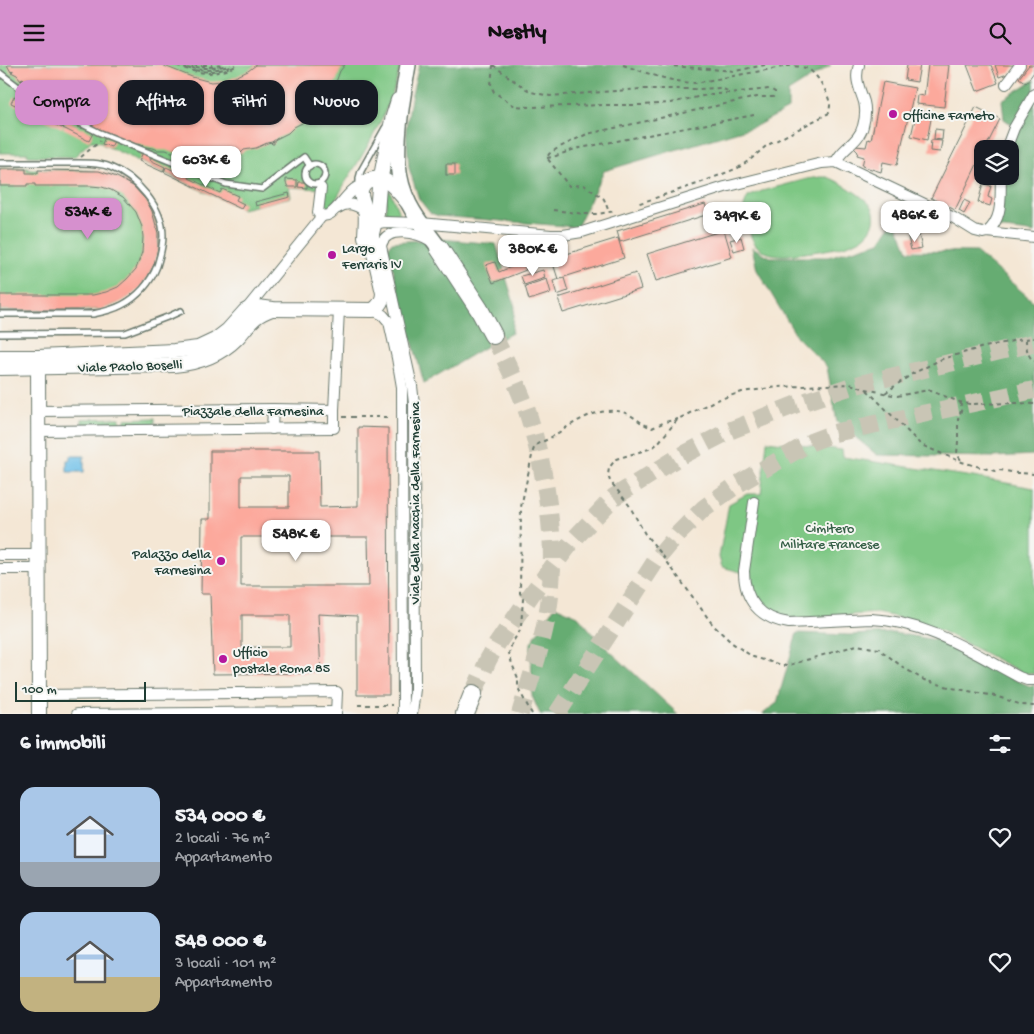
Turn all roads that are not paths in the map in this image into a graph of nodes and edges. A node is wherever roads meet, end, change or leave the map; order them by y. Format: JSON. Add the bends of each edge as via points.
{"nodes":[{"id":1,"x":408,"y":65,"type":"edge"},
{"id":2,"x":1020,"y":65,"type":"edge"},
{"id":3,"x":855,"y":67,"type":"edge"},
{"id":4,"x":0,"y":73,"type":"edge"},
{"id":5,"x":405,"y":84,"type":"junction"},
{"id":6,"x":1006,"y":84,"type":"dead end"},
{"id":7,"x":1034,"y":94,"type":"edge"},
{"id":8,"x":393,"y":116,"type":"junction"},
{"id":9,"x":1009,"y":140,"type":"edge"},
{"id":10,"x":836,"y":162,"type":"junction"},
{"id":11,"x":0,"y":163,"type":"edge"},
{"id":12,"x":310,"y":166,"type":"junction"},
{"id":13,"x":381,"y":179,"type":"junction"},
{"id":14,"x":1001,"y":185,"type":"edge"},
{"id":15,"x":319,"y":186,"type":"junction"},
{"id":16,"x":361,"y":187,"type":"junction"},
{"id":17,"x":412,"y":209,"type":"junction"},
{"id":18,"x":366,"y":211,"type":"junction"},
{"id":19,"x":334,"y":212,"type":"junction"},
{"id":20,"x":322,"y":216,"type":"junction"},
{"id":21,"x":421,"y":223,"type":"junction"},
{"id":22,"x":374,"y":226,"type":"junction"},
{"id":23,"x":987,"y":231,"type":"junction"},
{"id":24,"x":1034,"y":237,"type":"edge"},
{"id":25,"x":439,"y":248,"type":"junction"},
{"id":26,"x":273,"y":309,"type":"junction"},
{"id":27,"x":339,"y":309,"type":"junction"},
{"id":28,"x":358,"y":310,"type":"junction"},
{"id":29,"x":373,"y":310,"type":"junction"},
{"id":30,"x":181,"y":311,"type":"dead end"},
{"id":31,"x":245,"y":311,"type":"junction"},
{"id":32,"x":0,"y":314,"type":"edge"},
{"id":33,"x":0,"y":334,"type":"edge"},
{"id":34,"x":493,"y":335,"type":"tunnel mouth"},
{"id":35,"x":0,"y":357,"type":"edge"},
{"id":36,"x":37,"y":363,"type":"junction"},
{"id":37,"x":0,"y":368,"type":"edge"},
{"id":38,"x":272,"y":409,"type":"junction"},
{"id":39,"x":37,"y":411,"type":"junction"},
{"id":40,"x":414,"y":412,"type":"junction"},
{"id":41,"x":334,"y":413,"type":"junction"},
{"id":42,"x":272,"y":429,"type":"junction"},
{"id":43,"x":38,"y":431,"type":"junction"},
{"id":44,"x":402,"y":455,"type":"junction"},
{"id":45,"x":754,"y":502,"type":"dead end"},
{"id":46,"x":0,"y":555,"type":"edge"},
{"id":47,"x":38,"y":562,"type":"junction"},
{"id":48,"x":0,"y":569,"type":"edge"},
{"id":49,"x":1034,"y":680,"type":"edge"},
{"id":50,"x":473,"y":694,"type":"tunnel mouth"},
{"id":51,"x":39,"y":695,"type":"junction"},
{"id":52,"x":336,"y":713,"type":"edge"},
{"id":53,"x":39,"y":714,"type":"edge"},
{"id":54,"x":77,"y":714,"type":"edge"},
{"id":55,"x":403,"y":714,"type":"edge"},
{"id":56,"x":412,"y":714,"type":"edge"},
{"id":57,"x":465,"y":714,"type":"edge"}],
"edges":[{"from":1,"to":5,"type":"main road"},
{"from":2,"to":6,"type":"street"},
{"from":3,"to":10,"type":"street","via":[[865,110],[863,126],[853,144]]},
{"from":4,"to":12,"type":"lane","via":[[37,101],[98,132],[226,184],[262,189],[304,157]]},
{"from":5,"to":8,"type":"street"},
{"from":5,"to":17,"type":"main road","via":[[398,164],[404,192]]},
{"from":7,"to":9,"type":"street"},
{"from":8,"to":13,"type":"street"},
{"from":8,"to":16,"type":"lane","via":[[361,171]]},
{"from":10,"to":21,"type":"street","via":[[725,187],[582,232],[557,236]]},
{"from":10,"to":23,"type":"street","via":[[975,231]]},
{"from":11,"to":32,"type":"lane","via":[[81,163],[111,167],[138,185],[151,201],[163,234],[163,245],[150,281],[124,305],[93,314]]},
{"from":12,"to":15,"type":"lane","via":[[306,171],[307,180]]},
{"from":12,"to":15,"type":"lane","via":[[319,165],[324,170]]},
{"from":13,"to":16,"type":"street","via":[[371,180]]},
{"from":13,"to":17,"type":"street","via":[[392,185]]},
{"from":13,"to":22,"type":"street"},
{"from":14,"to":23,"type":"street","via":[[1000,209],[995,223]]},
{"from":15,"to":20,"type":"street","via":[[318,211]]},
{"from":16,"to":18,"type":"street"},
{"from":16,"to":19,"type":"street","via":[[355,187]]},
{"from":17,"to":21,"type":"main road"},
{"from":18,"to":19,"type":"street","via":[[348,204]]},
{"from":18,"to":28,"type":"street","via":[[366,244],[374,292],[369,302]]},
{"from":19,"to":20,"type":"street"},
{"from":20,"to":31,"type":"street","name":"Viale Paolo Boselli"},
{"from":21,"to":22,"type":"street","via":[[384,222]]},
{"from":21,"to":25,"type":"main road"},
{"from":22,"to":29,"type":"street","via":[[372,244],[383,293]]},
{"from":23,"to":24,"type":"street"},
{"from":25,"to":34,"type":"highway"},
{"from":25,"to":40,"type":"street","name":"Viale della Macchia della Farnesina","via":[[425,237],[410,233],[392,233],[381,244],[412,386]]},
{"from":26,"to":27,"type":"street"},
{"from":26,"to":31,"type":"street","via":[[258,307]]},
{"from":26,"to":36,"type":"street","name":"Viale Paolo Boselli","via":[[258,315],[224,349],[192,363]]},
{"from":27,"to":28,"type":"street"},
{"from":27,"to":41,"type":"street"},
{"from":28,"to":29,"type":"street"},
{"from":29,"to":44,"type":"street","name":"Viale della Macchia della Farnesina","via":[[387,319],[399,365]]},
{"from":30,"to":33,"type":"lane","via":[[126,333]]},
{"from":31,"to":36,"type":"street","name":"Viale Paolo Boselli","via":[[221,336],[198,348]]},
{"from":35,"to":36,"type":"street","name":"Viale Paolo Boselli"},
{"from":36,"to":37,"type":"street","name":"Viale Paolo Boselli"},
{"from":36,"to":39,"type":"street"},
{"from":38,"to":39,"type":"street","name":"Piazzale della Farnesina"},
{"from":38,"to":41,"type":"street","name":"Piazzale della Farnesina"},
{"from":38,"to":42,"type":"street"},
{"from":39,"to":43,"type":"street"},
{"from":40,"to":44,"type":"street"},
{"from":40,"to":56,"type":"street","name":"Viale della Macchia della Farnesina","via":[[415,689]]},
{"from":41,"to":42,"type":"street","name":"Piazzale della Farnesina","via":[[334,428]]},
{"from":42,"to":43,"type":"street","name":"Piazzale della Farnesina"},
{"from":43,"to":47,"type":"street"},
{"from":44,"to":55,"type":"street","name":"Viale della Macchia della Farnesina"},
{"from":45,"to":49,"type":"street","via":[[744,581],[751,599],[768,617],[789,623],[882,619],[908,624],[940,635],[1019,677]]},
{"from":46,"to":47,"type":"street"},
{"from":47,"to":48,"type":"street"},
{"from":47,"to":51,"type":"street"},
{"from":50,"to":57,"type":"highway"},
{"from":51,"to":52,"type":"street","via":[[338,692]]},
{"from":51,"to":53,"type":"street"},
{"from":52,"to":54,"type":"street"}]}
